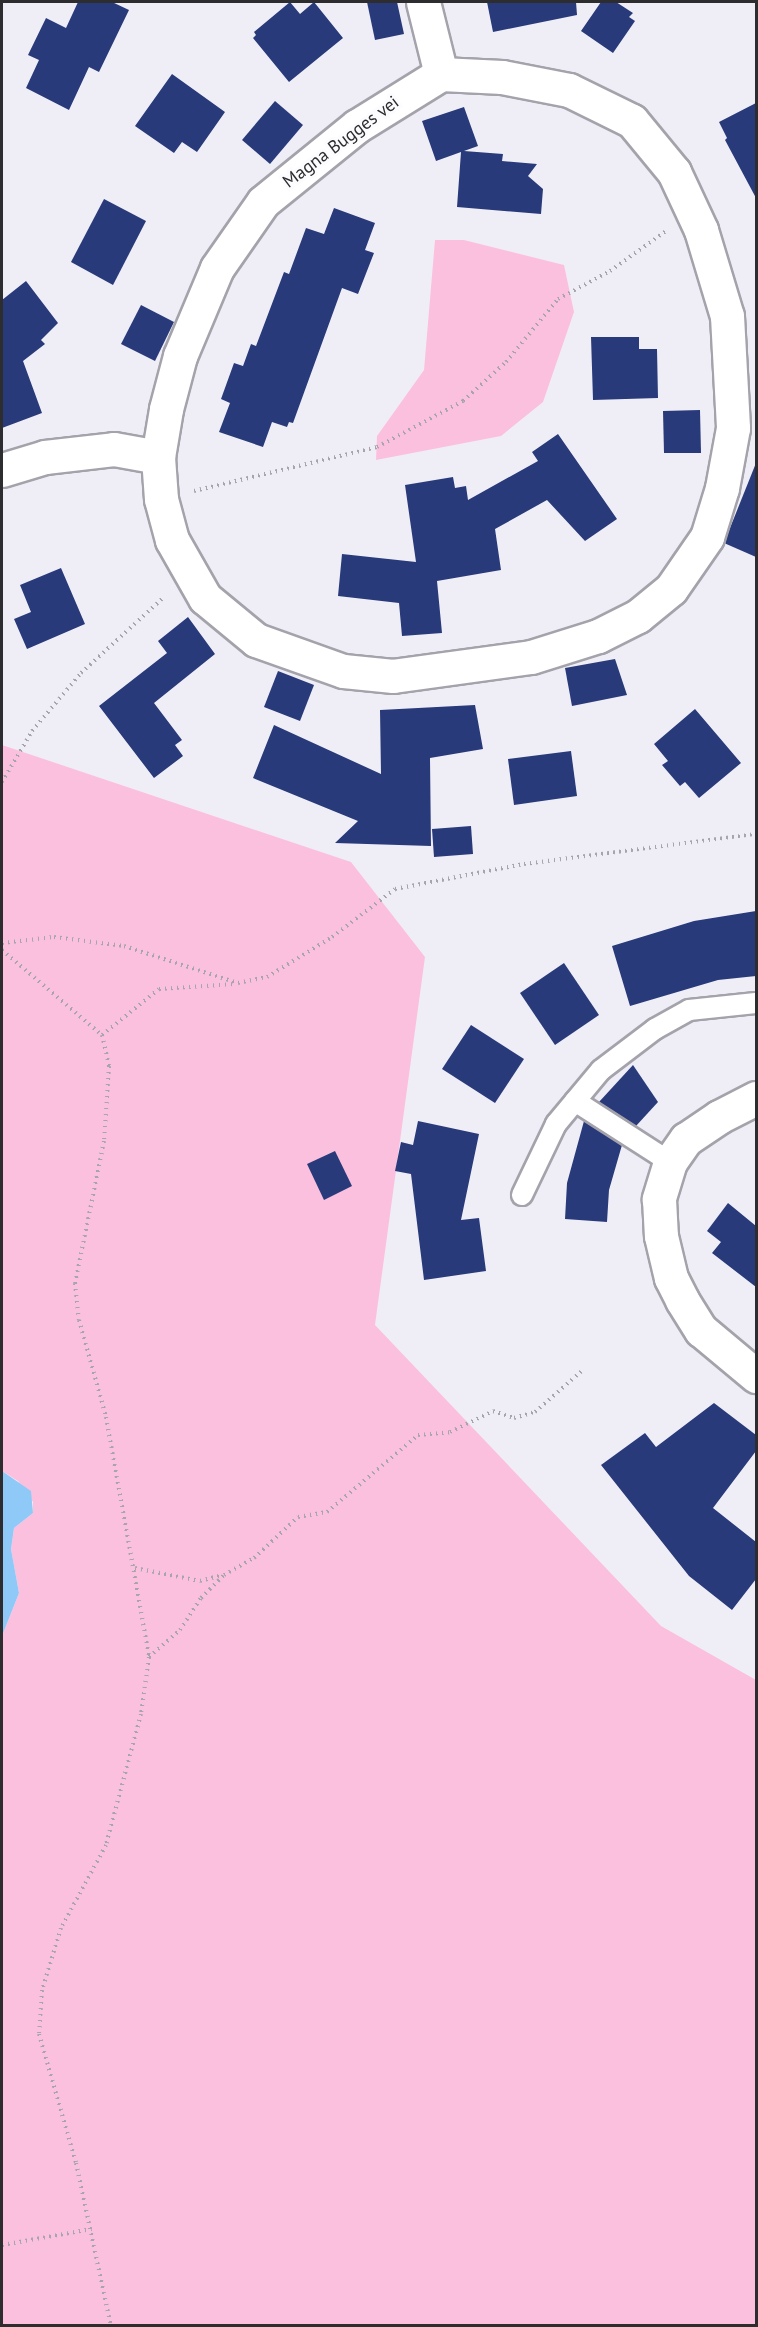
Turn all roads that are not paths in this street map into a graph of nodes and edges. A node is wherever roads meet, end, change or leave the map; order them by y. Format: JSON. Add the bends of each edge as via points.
{"nodes":[{"id":1,"x":423,"y":2,"type":"edge"},
{"id":2,"x":441,"y":74,"type":"junction"},
{"id":3,"x":158,"y":457,"type":"junction"},
{"id":4,"x":2,"y":470,"type":"edge"},
{"id":5,"x":756,"y":1003,"type":"edge"},
{"id":6,"x":756,"y":1098,"type":"edge"},
{"id":7,"x":574,"y":1101,"type":"junction"},
{"id":8,"x":670,"y":1162,"type":"junction"},
{"id":9,"x":522,"y":1195,"type":"dead end"},
{"id":10,"x":756,"y":1376,"type":"edge"}],
"edges":[{"from":1,"to":2,"type":"street"},
{"from":2,"to":3,"type":"street","name":"Magna Bugges vei","via":[[357,126],[263,202],[216,268],[185,345],[166,409]]},
{"from":2,"to":3,"type":"street","name":"Magna Bugges vei","via":[[502,77],[569,90],[632,121],[674,172],[692,212],[727,316],[733,428],[722,488],[707,537],[671,589],[638,616],[598,636],[531,657],[393,676],[343,671],[256,640],[205,598],[172,540],[161,499]]},
{"from":3,"to":4,"type":"street","via":[[114,449],[45,457]]},
{"from":5,"to":7,"type":"lane","via":[[689,1010],[655,1029],[602,1070]]},
{"from":6,"to":8,"type":"street","via":[[686,1139]]},
{"from":7,"to":8,"type":"lane"},
{"from":7,"to":9,"type":"lane","via":[[556,1124]]},
{"from":8,"to":10,"type":"street","via":[[658,1199],[661,1236],[671,1278],[701,1330]]}]}
